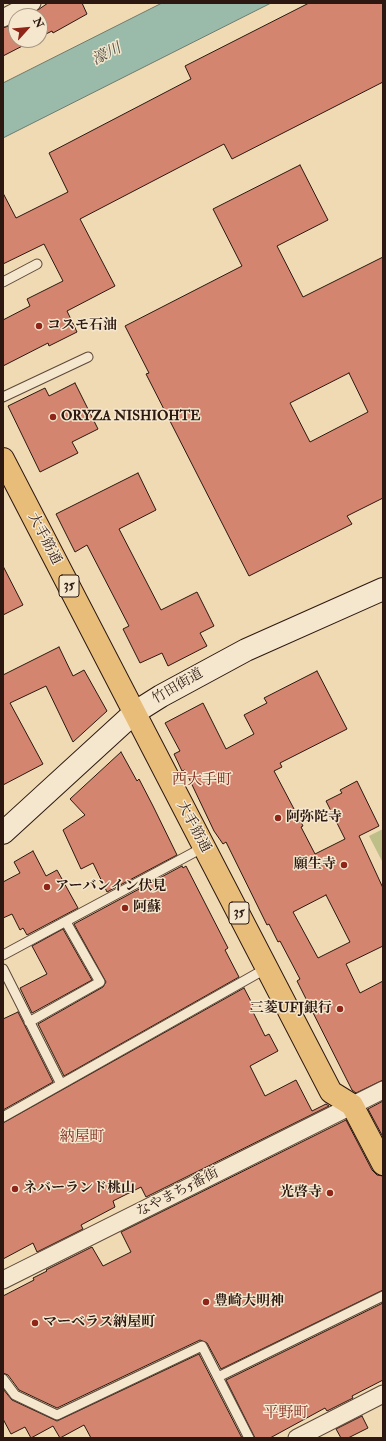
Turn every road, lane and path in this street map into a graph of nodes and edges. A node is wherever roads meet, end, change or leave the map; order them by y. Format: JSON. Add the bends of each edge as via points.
{"nodes":[{"id":1,"x":32,"y":3,"type":"edge"},
{"id":2,"x":3,"y":18,"type":"edge"},
{"id":3,"x":37,"y":264,"type":"dead end"},
{"id":4,"x":3,"y":282,"type":"edge"},
{"id":5,"x":88,"y":357,"type":"dead end"},
{"id":6,"x":3,"y":397,"type":"edge"},
{"id":7,"x":3,"y":459,"type":"edge"},
{"id":8,"x":383,"y":589,"type":"edge"},
{"id":9,"x":134,"y":713,"type":"junction"},
{"id":10,"x":3,"y":832,"type":"edge"},
{"id":11,"x":204,"y":847,"type":"junction"},
{"id":12,"x":66,"y":922,"type":"junction"},
{"id":13,"x":3,"y":955,"type":"edge"},
{"id":14,"x":267,"y":968,"type":"junction"},
{"id":15,"x":3,"y":969,"type":"edge"},
{"id":16,"x":29,"y":1022,"type":"junction"},
{"id":17,"x":61,"y":1084,"type":"junction"},
{"id":18,"x":383,"y":1090,"type":"edge"},
{"id":19,"x":352,"y":1105,"type":"junction"},
{"id":20,"x":3,"y":1116,"type":"edge"},
{"id":21,"x":383,"y":1164,"type":"edge"},
{"id":22,"x":3,"y":1280,"type":"edge"},
{"id":23,"x":383,"y":1296,"type":"edge"},
{"id":24,"x":218,"y":1377,"type":"junction"},
{"id":25,"x":3,"y":1380,"type":"edge"},
{"id":26,"x":383,"y":1394,"type":"edge"},
{"id":27,"x":249,"y":1438,"type":"edge"},
{"id":28,"x":297,"y":1438,"type":"edge"}],
"edges":[{"from":1,"to":2,"type":"street"},
{"from":3,"to":4,"type":"lane"},
{"from":5,"to":6,"type":"lane"},
{"from":7,"to":9,"type":"main road","name":"大手筋通","number":"35"},
{"from":8,"to":9,"type":"main road","name":"竹田街道","via":[[246,650],[160,696]]},
{"from":9,"to":10,"type":"main road","name":"竹田街道"},
{"from":9,"to":11,"type":"main road","name":"大手筋通","number":"35"},
{"from":11,"to":12,"type":"lane"},
{"from":11,"to":14,"type":"main road","name":"大手筋通","number":"35"},
{"from":12,"to":13,"type":"lane"},
{"from":12,"to":16,"type":"lane","via":[[100,982]]},
{"from":14,"to":17,"type":"lane"},
{"from":14,"to":19,"type":"main road","name":"大手筋通","number":"35","via":[[331,1092]]},
{"from":15,"to":16,"type":"lane"},
{"from":16,"to":17,"type":"lane"},
{"from":17,"to":20,"type":"lane"},
{"from":18,"to":19,"type":"street","name":"なやまち5番街"},
{"from":19,"to":21,"type":"main road"},
{"from":19,"to":22,"type":"street","name":"なやまち5番街"},
{"from":23,"to":24,"type":"lane"},
{"from":24,"to":25,"type":"lane","via":[[202,1346],[57,1415],[15,1395]]},
{"from":24,"to":27,"type":"lane"},
{"from":26,"to":28,"type":"street"}]}
